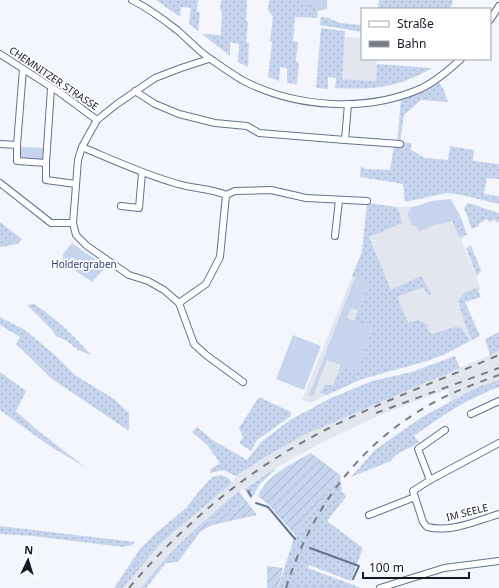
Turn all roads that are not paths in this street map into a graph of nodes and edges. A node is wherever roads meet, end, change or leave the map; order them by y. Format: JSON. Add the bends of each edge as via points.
{"nodes":[{"id":1,"x":132,"y":0,"type":"edge"},
{"id":2,"x":144,"y":3,"type":"edge"},
{"id":3,"x":499,"y":6,"type":"edge"},
{"id":4,"x":491,"y":18,"type":"edge"},
{"id":5,"x":0,"y":54,"type":"edge"},
{"id":6,"x":210,"y":59,"type":"junction"},
{"id":7,"x":460,"y":60,"type":"edge"},
{"id":8,"x":23,"y":69,"type":"junction"},
{"id":9,"x":51,"y":88,"type":"junction"},
{"id":10,"x":135,"y":91,"type":"junction"},
{"id":11,"x":348,"y":104,"type":"junction"},
{"id":12,"x":97,"y":120,"type":"junction"},
{"id":13,"x":345,"y":140,"type":"junction"},
{"id":14,"x":0,"y":144,"type":"edge"},
{"id":15,"x":400,"y":144,"type":"dead end"},
{"id":16,"x":17,"y":145,"type":"junction"},
{"id":17,"x":82,"y":147,"type":"junction"},
{"id":18,"x":46,"y":163,"type":"junction"},
{"id":19,"x":142,"y":173,"type":"junction"},
{"id":20,"x":0,"y":183,"type":"edge"},
{"id":21,"x":76,"y":184,"type":"junction"},
{"id":22,"x":226,"y":195,"type":"junction"},
{"id":23,"x":339,"y":200,"type":"junction"},
{"id":24,"x":367,"y":201,"type":"dead end"},
{"id":25,"x":121,"y":206,"type":"dead end"},
{"id":26,"x":73,"y":223,"type":"junction"},
{"id":27,"x":334,"y":236,"type":"dead end"},
{"id":28,"x":178,"y":303,"type":"junction"},
{"id":29,"x":243,"y":382,"type":"dead end"},
{"id":30,"x":499,"y":401,"type":"edge"},
{"id":31,"x":471,"y":414,"type":"dead end"},
{"id":32,"x":445,"y":430,"type":"dead end"},
{"id":33,"x":499,"y":443,"type":"edge"},
{"id":34,"x":430,"y":480,"type":"junction"},
{"id":35,"x":415,"y":497,"type":"junction"},
{"id":36,"x":499,"y":514,"type":"edge"},
{"id":37,"x":369,"y":515,"type":"dead end"},
{"id":38,"x":499,"y":562,"type":"edge"},
{"id":39,"x":380,"y":588,"type":"edge"}],
"edges":[{"from":1,"to":2,"type":"street"},
{"from":2,"to":6,"type":"street"},
{"from":3,"to":4,"type":"street"},
{"from":5,"to":8,"type":"street","name":"CHEMNITZER STRASSE"},
{"from":6,"to":10,"type":"street","via":[[155,78]]},
{"from":6,"to":11,"type":"street","via":[[242,80],[280,95],[309,101]]},
{"from":7,"to":11,"type":"street","via":[[441,76],[404,95]]},
{"from":8,"to":9,"type":"street","name":"CHEMNITZER STRASSE"},
{"from":8,"to":16,"type":"street"},
{"from":9,"to":12,"type":"street","name":"CHEMNITZER STRASSE"},
{"from":9,"to":18,"type":"street"},
{"from":10,"to":12,"type":"street"},
{"from":10,"to":13,"type":"street","via":[[155,104],[179,114],[215,123],[247,126],[259,134]]},
{"from":11,"to":13,"type":"street"},
{"from":12,"to":17,"type":"street"},
{"from":13,"to":15,"type":"street"},
{"from":14,"to":16,"type":"street"},
{"from":16,"to":18,"type":"street","via":[[17,161]]},
{"from":17,"to":19,"type":"street"},
{"from":17,"to":21,"type":"street"},
{"from":18,"to":21,"type":"street","via":[[46,180]]},
{"from":19,"to":22,"type":"street"},
{"from":19,"to":25,"type":"street","via":[[139,208]]},
{"from":20,"to":26,"type":"street","via":[[51,223]]},
{"from":21,"to":26,"type":"street"},
{"from":22,"to":23,"type":"street","via":[[235,191],[271,190],[306,198]]},
{"from":22,"to":28,"type":"street","via":[[220,257],[206,284]]},
{"from":23,"to":24,"type":"street"},
{"from":23,"to":27,"type":"street"},
{"from":26,"to":28,"type":"street","via":[[76,235],[87,246],[129,275],[164,290]]},
{"from":28,"to":29,"type":"street","via":[[194,344]]},
{"from":30,"to":31,"type":"street"},
{"from":32,"to":34,"type":"street","via":[[418,448]]},
{"from":33,"to":34,"type":"street"},
{"from":34,"to":35,"type":"street","via":[[413,491]]},
{"from":35,"to":36,"type":"street","name":"IM SEELE","via":[[423,522],[427,527],[435,529],[456,528]]},
{"from":35,"to":37,"type":"street"},
{"from":38,"to":39,"type":"street","via":[[444,568]]}]}
